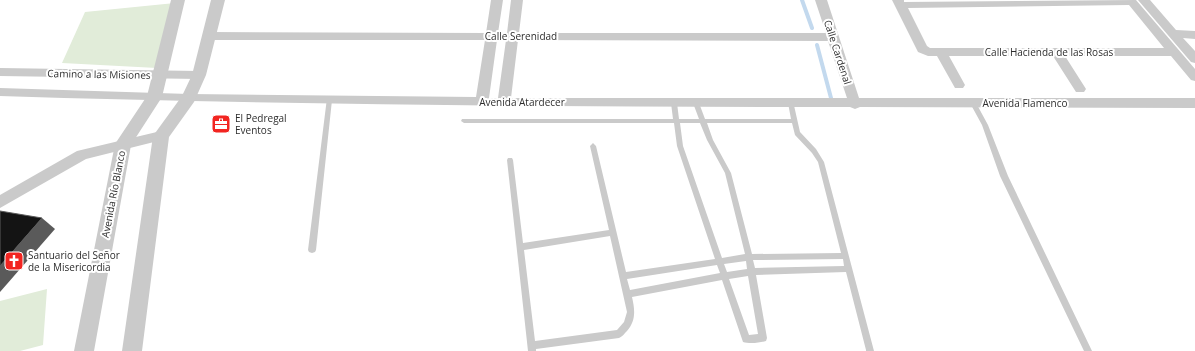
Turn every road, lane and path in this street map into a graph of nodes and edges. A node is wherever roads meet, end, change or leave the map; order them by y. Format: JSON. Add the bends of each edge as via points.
{"nodes":[{"id":1,"x":178,"y":0,"type":"edge"},
{"id":2,"x":218,"y":0,"type":"edge"},
{"id":3,"x":497,"y":0,"type":"edge"},
{"id":4,"x":517,"y":0,"type":"edge"},
{"id":5,"x":821,"y":0,"type":"edge"},
{"id":6,"x":1135,"y":1,"type":"edge"},
{"id":7,"x":900,"y":2,"type":"edge"},
{"id":8,"x":1173,"y":33,"type":"junction"},
{"id":9,"x":1195,"y":35,"type":"edge"},
{"id":10,"x":209,"y":36,"type":"junction"},
{"id":11,"x":491,"y":36,"type":"junction"},
{"id":12,"x":512,"y":36,"type":"junction"},
{"id":13,"x":834,"y":38,"type":"junction"},
{"id":14,"x":941,"y":52,"type":"junction"},
{"id":15,"x":1056,"y":52,"type":"junction"},
{"id":16,"x":1174,"y":52,"type":"junction"},
{"id":17,"x":1194,"y":57,"type":"edge"},
{"id":18,"x":0,"y":72,"type":"edge"},
{"id":19,"x":160,"y":75,"type":"junction"},
{"id":20,"x":199,"y":75,"type":"junction"},
{"id":21,"x":1195,"y":77,"type":"edge"},
{"id":22,"x":959,"y":85,"type":"dead end"},
{"id":23,"x":1080,"y":88,"type":"dead end"},
{"id":24,"x":0,"y":92,"type":"edge"},
{"id":25,"x":154,"y":97,"type":"junction"},
{"id":26,"x":190,"y":98,"type":"junction"},
{"id":27,"x":329,"y":100,"type":"junction"},
{"id":28,"x":482,"y":102,"type":"junction"},
{"id":29,"x":504,"y":102,"type":"junction"},
{"id":30,"x":674,"y":103,"type":"junction"},
{"id":31,"x":696,"y":103,"type":"junction"},
{"id":32,"x":791,"y":103,"type":"junction"},
{"id":33,"x":973,"y":103,"type":"junction"},
{"id":34,"x":1195,"y":103,"type":"edge"},
{"id":35,"x":855,"y":104,"type":"junction"},
{"id":36,"x":702,"y":120,"type":"junction"},
{"id":37,"x":464,"y":121,"type":"dead end"},
{"id":38,"x":676,"y":121,"type":"junction"},
{"id":39,"x":794,"y":121,"type":"junction"},
{"id":40,"x":160,"y":136,"type":"junction"},
{"id":41,"x":123,"y":144,"type":"junction"},
{"id":42,"x":593,"y":146,"type":"dead end"},
{"id":43,"x":510,"y":160,"type":"dead end"},
{"id":44,"x":0,"y":202,"type":"edge"},
{"id":45,"x":612,"y":233,"type":"junction"},
{"id":46,"x":521,"y":247,"type":"junction"},
{"id":47,"x":312,"y":250,"type":"dead end"},
{"id":48,"x":845,"y":256,"type":"junction"},
{"id":49,"x":749,"y":257,"type":"junction"},
{"id":50,"x":719,"y":260,"type":"junction"},
{"id":51,"x":849,"y":269,"type":"junction"},
{"id":52,"x":751,"y":272,"type":"junction"},
{"id":53,"x":622,"y":276,"type":"junction"},
{"id":54,"x":724,"y":276,"type":"junction"},
{"id":55,"x":627,"y":294,"type":"junction"},
{"id":56,"x":531,"y":349,"type":"edge"},
{"id":57,"x":870,"y":350,"type":"dead end"},
{"id":58,"x":84,"y":351,"type":"edge"},
{"id":59,"x":132,"y":351,"type":"edge"},
{"id":60,"x":1088,"y":351,"type":"edge"}],
"edges":[{"from":1,"to":19,"type":"street","name":"Avenida Río Blanco"},
{"from":2,"to":10,"type":"street"},
{"from":3,"to":11,"type":"street"},
{"from":4,"to":12,"type":"street"},
{"from":5,"to":13,"type":"street","name":"Calle Cardenal"},
{"from":6,"to":7,"type":"street"},
{"from":6,"to":8,"type":"street"},
{"from":6,"to":16,"type":"street"},
{"from":7,"to":14,"type":"street","name":"Calle Hacienda de las Rosas","via":[[924,51]]},
{"from":8,"to":9,"type":"street"},
{"from":8,"to":17,"type":"street"},
{"from":10,"to":11,"type":"street","name":"Calle Serenidad"},
{"from":10,"to":20,"type":"street"},
{"from":11,"to":12,"type":"street","name":"Calle Serenidad"},
{"from":11,"to":28,"type":"street"},
{"from":12,"to":13,"type":"street","name":"Calle Serenidad"},
{"from":12,"to":29,"type":"street"},
{"from":13,"to":35,"type":"street","name":"Calle Cardenal"},
{"from":14,"to":15,"type":"street","name":"Calle Hacienda de las Rosas"},
{"from":14,"to":22,"type":"street"},
{"from":15,"to":16,"type":"street","name":"Calle Hacienda de las Rosas"},
{"from":15,"to":23,"type":"street"},
{"from":16,"to":21,"type":"street"},
{"from":18,"to":19,"type":"street","name":"Camino a las Misiones"},
{"from":19,"to":20,"type":"street","name":"Camino a las Misiones"},
{"from":19,"to":25,"type":"street","name":"Avenida Río Blanco"},
{"from":20,"to":26,"type":"street"},
{"from":24,"to":25,"type":"street","name":"Camino a las Misiones"},
{"from":25,"to":26,"type":"street","name":"Camino a las Misiones"},
{"from":25,"to":41,"type":"street","name":"Avenida Río Blanco"},
{"from":26,"to":27,"type":"street","name":"Avenida Atardecer"},
{"from":26,"to":40,"type":"street"},
{"from":27,"to":28,"type":"street","name":"Avenida Atardecer"},
{"from":27,"to":47,"type":"lane"},
{"from":28,"to":29,"type":"street","name":"Avenida Atardecer"},
{"from":29,"to":30,"type":"street","name":"Avenida Atardecer"},
{"from":30,"to":31,"type":"street","name":"Avenida Atardecer"},
{"from":30,"to":38,"type":"lane"},
{"from":31,"to":32,"type":"street","name":"Avenida Atardecer"},
{"from":31,"to":36,"type":"lane"},
{"from":32,"to":35,"type":"street","name":"Avenida Atardecer"},
{"from":32,"to":39,"type":"lane"},
{"from":33,"to":34,"type":"street","name":"Avenida Flamenco"},
{"from":33,"to":35,"type":"street","name":"Avenida Flamenco"},
{"from":33,"to":60,"type":"lane","via":[[985,125],[1004,176]]},
{"from":36,"to":38,"type":"lane"},
{"from":36,"to":39,"type":"lane"},
{"from":36,"to":49,"type":"lane","via":[[728,172]]},
{"from":37,"to":38,"type":"lane"},
{"from":38,"to":50,"type":"lane","via":[[680,146]]},
{"from":39,"to":48,"type":"lane","via":[[797,133],[821,162]]},
{"from":40,"to":41,"type":"street"},
{"from":40,"to":59,"type":"street"},
{"from":41,"to":44,"type":"street","via":[[82,155]]},
{"from":41,"to":58,"type":"street","name":"Avenida Río Blanco"},
{"from":42,"to":45,"type":"lane"},
{"from":43,"to":46,"type":"lane"},
{"from":45,"to":46,"type":"lane"},
{"from":45,"to":53,"type":"lane"},
{"from":46,"to":56,"type":"lane"},
{"from":48,"to":49,"type":"lane"},
{"from":48,"to":51,"type":"lane"},
{"from":49,"to":50,"type":"lane"},
{"from":49,"to":52,"type":"lane"},
{"from":50,"to":53,"type":"lane"},
{"from":50,"to":54,"type":"lane"},
{"from":51,"to":52,"type":"lane"},
{"from":51,"to":57,"type":"lane"},
{"from":52,"to":54,"type":"lane"},
{"from":52,"to":54,"type":"lane","via":[[763,338],[746,339]]},
{"from":53,"to":55,"type":"lane"},
{"from":54,"to":55,"type":"lane"},
{"from":55,"to":56,"type":"lane","via":[[631,312],[628,324],[619,334]]}]}
